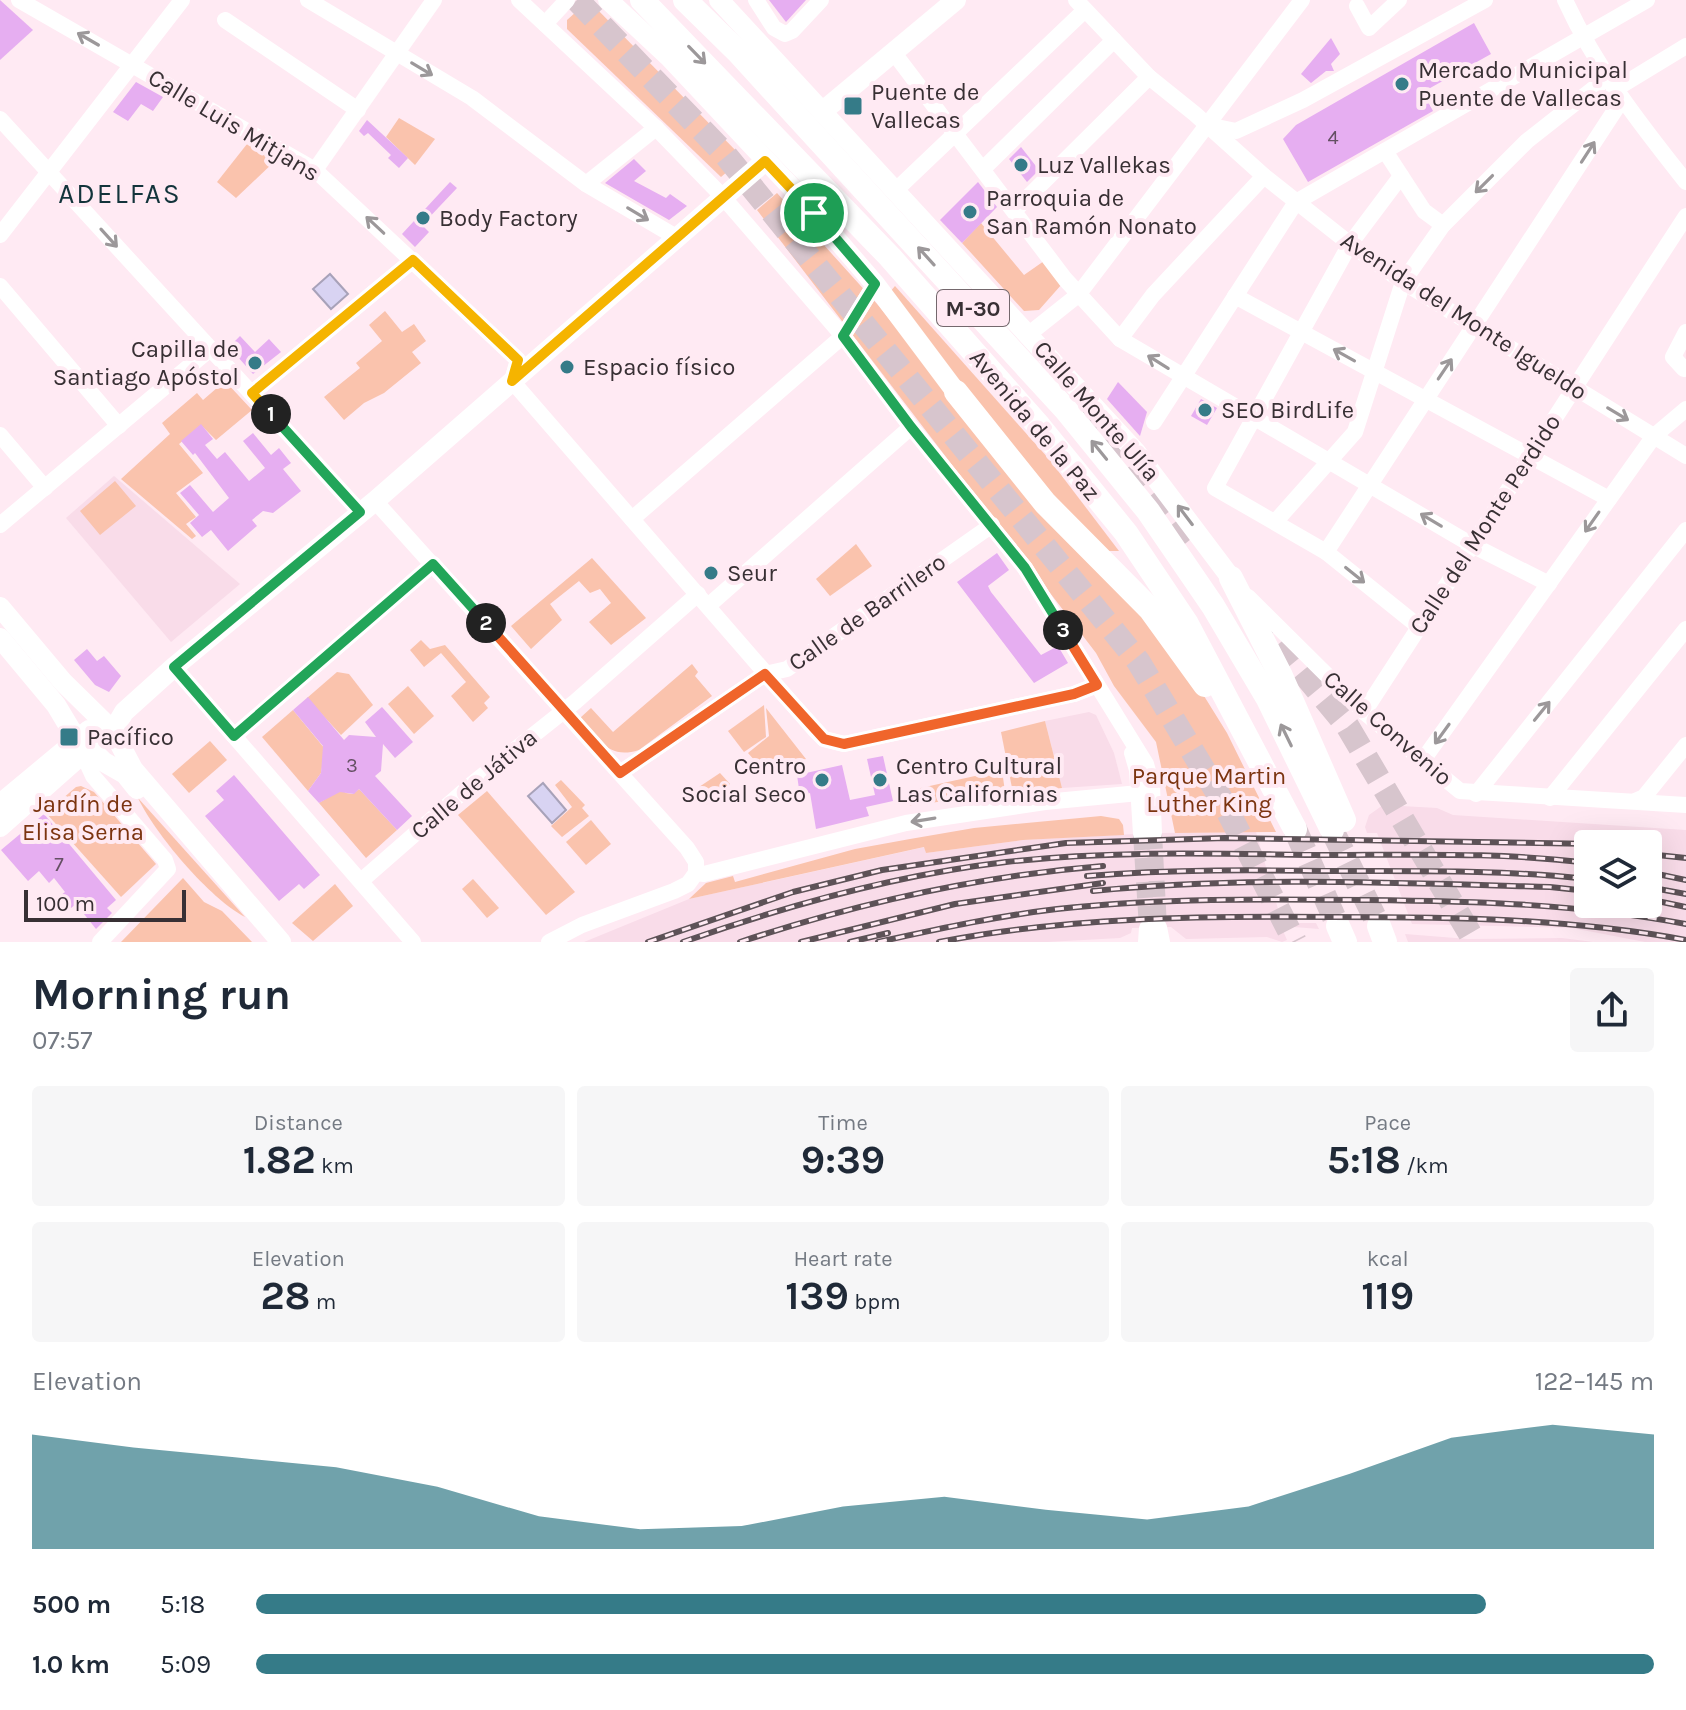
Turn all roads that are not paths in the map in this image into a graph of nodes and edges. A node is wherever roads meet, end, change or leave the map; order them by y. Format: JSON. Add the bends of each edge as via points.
{"nodes":[{"id":1,"x":19,"y":0,"type":"edge"},
{"id":2,"x":182,"y":0,"type":"edge"},
{"id":3,"x":308,"y":0,"type":"edge"},
{"id":4,"x":434,"y":0,"type":"edge"},
{"id":5,"x":519,"y":0,"type":"edge"},
{"id":6,"x":567,"y":0,"type":"edge"},
{"id":7,"x":608,"y":0,"type":"edge"},
{"id":8,"x":642,"y":0,"type":"edge"},
{"id":9,"x":685,"y":0,"type":"edge"},
{"id":10,"x":719,"y":0,"type":"edge"},
{"id":11,"x":746,"y":0,"type":"edge"},
{"id":12,"x":756,"y":0,"type":"edge"},
{"id":13,"x":821,"y":0,"type":"edge"},
{"id":14,"x":956,"y":0,"type":"edge"},
{"id":15,"x":1302,"y":0,"type":"edge"},
{"id":16,"x":1399,"y":0,"type":"edge"},
{"id":17,"x":1485,"y":0,"type":"edge"},
{"id":18,"x":1565,"y":0,"type":"edge"},
{"id":19,"x":1647,"y":0,"type":"edge"},
{"id":20,"x":1081,"y":5,"type":"edge"},
{"id":21,"x":1357,"y":6,"type":"dead end"},
{"id":22,"x":225,"y":20,"type":"dead end"},
{"id":23,"x":545,"y":24,"type":"junction"},
{"id":24,"x":1582,"y":37,"type":"junction"},
{"id":25,"x":1114,"y":40,"type":"junction"},
{"id":26,"x":1686,"y":46,"type":"edge"},
{"id":27,"x":894,"y":53,"type":"junction"},
{"id":28,"x":397,"y":54,"type":"junction"},
{"id":29,"x":770,"y":54,"type":"junction"},
{"id":30,"x":132,"y":64,"type":"junction"},
{"id":31,"x":1149,"y":77,"type":"junction"},
{"id":32,"x":1614,"y":90,"type":"junction"},
{"id":33,"x":358,"y":110,"type":"junction"},
{"id":34,"x":823,"y":111,"type":"junction"},
{"id":35,"x":0,"y":119,"type":"edge"},
{"id":36,"x":1207,"y":124,"type":"junction"},
{"id":37,"x":656,"y":128,"type":"junction"},
{"id":38,"x":956,"y":133,"type":"junction"},
{"id":39,"x":1385,"y":151,"type":"junction"},
{"id":40,"x":765,"y":161,"type":"junction"},
{"id":41,"x":983,"y":169,"type":"junction"},
{"id":42,"x":315,"y":170,"type":"junction"},
{"id":43,"x":49,"y":172,"type":"junction"},
{"id":44,"x":1264,"y":176,"type":"junction"},
{"id":45,"x":1401,"y":176,"type":"junction"},
{"id":46,"x":1686,"y":182,"type":"edge"},
{"id":47,"x":586,"y":184,"type":"junction"},
{"id":48,"x":896,"y":190,"type":"junction"},
{"id":49,"x":723,"y":197,"type":"junction"},
{"id":50,"x":1296,"y":202,"type":"junction"},
{"id":51,"x":1015,"y":210,"type":"junction"},
{"id":52,"x":1686,"y":216,"type":"edge"},
{"id":53,"x":1443,"y":225,"type":"junction"},
{"id":54,"x":0,"y":235,"type":"edge"},
{"id":55,"x":676,"y":237,"type":"junction"},
{"id":56,"x":1350,"y":244,"type":"junction"},
{"id":57,"x":413,"y":260,"type":"junction"},
{"id":58,"x":1403,"y":282,"type":"junction"},
{"id":59,"x":875,"y":284,"type":"junction"},
{"id":60,"x":0,"y":286,"type":"edge"},
{"id":61,"x":1078,"y":295,"type":"junction"},
{"id":62,"x":1235,"y":296,"type":"junction"},
{"id":63,"x":1475,"y":326,"type":"junction"},
{"id":64,"x":1302,"y":332,"type":"junction"},
{"id":65,"x":1686,"y":332,"type":"edge"},
{"id":66,"x":1029,"y":334,"type":"junction"},
{"id":67,"x":843,"y":336,"type":"junction"},
{"id":68,"x":1120,"y":339,"type":"junction"},
{"id":69,"x":210,"y":349,"type":"junction"},
{"id":70,"x":1684,"y":369,"type":"dead end"},
{"id":71,"x":1376,"y":372,"type":"junction"},
{"id":72,"x":1183,"y":377,"type":"junction"},
{"id":73,"x":512,"y":381,"type":"junction"},
{"id":74,"x":1575,"y":388,"type":"junction"},
{"id":75,"x":956,"y":392,"type":"joint"},
{"id":76,"x":252,"y":393,"type":"junction"},
{"id":77,"x":1426,"y":398,"type":"junction"},
{"id":78,"x":1686,"y":409,"type":"edge"},
{"id":79,"x":1255,"y":418,"type":"junction"},
{"id":80,"x":1154,"y":422,"type":"dead end"},
{"id":81,"x":119,"y":426,"type":"junction"},
{"id":82,"x":911,"y":427,"type":"junction"},
{"id":83,"x":0,"y":435,"type":"edge"},
{"id":84,"x":1654,"y":436,"type":"junction"},
{"id":85,"x":1532,"y":456,"type":"junction"},
{"id":86,"x":1686,"y":456,"type":"edge"},
{"id":87,"x":1329,"y":461,"type":"junction"},
{"id":88,"x":1370,"y":484,"type":"junction"},
{"id":89,"x":45,"y":488,"type":"junction"},
{"id":90,"x":1609,"y":499,"type":"junction"},
{"id":91,"x":368,"y":507,"type":"junction"},
{"id":92,"x":632,"y":519,"type":"junction"},
{"id":93,"x":1276,"y":521,"type":"junction"},
{"id":94,"x":0,"y":525,"type":"edge"},
{"id":95,"x":992,"y":525,"type":"junction"},
{"id":96,"x":1686,"y":530,"type":"edge"},
{"id":97,"x":1472,"y":545,"type":"junction"},
{"id":98,"x":1326,"y":552,"type":"junction"},
{"id":99,"x":433,"y":564,"type":"junction"},
{"id":100,"x":1231,"y":578,"type":"junction"},
{"id":101,"x":1549,"y":584,"type":"junction"},
{"id":102,"x":703,"y":600,"type":"junction"},
{"id":103,"x":0,"y":607,"type":"edge"},
{"id":104,"x":1418,"y":626,"type":"junction"},
{"id":105,"x":1686,"y":629,"type":"edge"},
{"id":106,"x":0,"y":638,"type":"edge"},
{"id":107,"x":174,"y":667,"type":"junction"},
{"id":108,"x":765,"y":674,"type":"junction"},
{"id":109,"x":1097,"y":685,"type":"junction"},
{"id":110,"x":564,"y":709,"type":"junction"},
{"id":111,"x":1364,"y":712,"type":"junction"},
{"id":112,"x":107,"y":726,"type":"junction"},
{"id":113,"x":1123,"y":729,"type":"junction"},
{"id":114,"x":234,"y":736,"type":"junction"},
{"id":115,"x":86,"y":744,"type":"junction"},
{"id":116,"x":1686,"y":745,"type":"edge"},
{"id":117,"x":1259,"y":758,"type":"junction"},
{"id":118,"x":1423,"y":760,"type":"junction"},
{"id":119,"x":129,"y":771,"type":"junction"},
{"id":120,"x":620,"y":773,"type":"junction"},
{"id":121,"x":1139,"y":793,"type":"junction"},
{"id":122,"x":1476,"y":794,"type":"junction"},
{"id":123,"x":1550,"y":798,"type":"junction"},
{"id":124,"x":1635,"y":801,"type":"junction"},
{"id":125,"x":0,"y":804,"type":"edge"},
{"id":126,"x":1683,"y":806,"type":"edge"},
{"id":127,"x":0,"y":827,"type":"edge"},
{"id":128,"x":1295,"y":829,"type":"tunnel mouth"},
{"id":129,"x":696,"y":873,"type":"junction"},
{"id":130,"x":361,"y":881,"type":"junction"},
{"id":131,"x":100,"y":942,"type":"edge"},
{"id":132,"x":272,"y":942,"type":"edge"},
{"id":133,"x":281,"y":942,"type":"edge"},
{"id":134,"x":413,"y":942,"type":"edge"},
{"id":135,"x":549,"y":942,"type":"edge"}],
"edges":[{"from":30,"to":1,"type":"street","name":"Calle Luis Mitjans","one_way":true},
{"from":2,"to":30,"type":"street"},
{"from":3,"to":28,"type":"street"},
{"from":4,"to":28,"type":"street"},
{"from":5,"to":23,"type":"street"},
{"from":6,"to":23,"type":"street"},
{"from":7,"to":40,"type":"main road","name":"Avenida de la Paz"},
{"from":8,"to":117,"type":"highway","name":"Avenida de la Paz","number":"M-30","one_way":true,"via":[[890,257],[1039,426],[1126,533],[1187,624]]},
{"from":100,"to":9,"type":"highway","name":"Avenida de la Paz","number":"M-30","one_way":true,"via":[[1281,676],[1340,830],[1213,606],[1148,511],[1066,410]]},
{"from":10,"to":29,"type":"main road","name":"Calle Monte Ulía"},
{"from":11,"to":29,"type":"street"},
{"from":12,"to":13,"type":"street","via":[[774,28],[785,34]]},
{"from":14,"to":27,"type":"main road"},
{"from":15,"to":36,"type":"street"},
{"from":16,"to":21,"type":"street","via":[[1369,28]]},
{"from":17,"to":36,"type":"street","via":[[1236,131]]},
{"from":18,"to":24,"type":"street"},
{"from":19,"to":24,"type":"street"},
{"from":20,"to":25,"type":"street","name":"Avenida del Monte Igueldo"},
{"from":20,"to":38,"type":"street"},
{"from":22,"to":33,"type":"street"},
{"from":23,"to":37,"type":"street"},
{"from":24,"to":32,"type":"street"},
{"from":24,"to":39,"type":"street"},
{"from":25,"to":31,"type":"street","name":"Avenida del Monte Igueldo"},
{"from":25,"to":41,"type":"street"},
{"from":26,"to":32,"type":"street"},
{"from":27,"to":34,"type":"main road"},
{"from":27,"to":38,"type":"street"},
{"from":28,"to":33,"type":"street"},
{"from":28,"to":47,"type":"street","one_way":true,"via":[[472,98]]},
{"from":29,"to":34,"type":"main road","name":"Calle Monte Ulía"},
{"from":30,"to":42,"type":"street","name":"Calle Luis Mitjans"},
{"from":30,"to":43,"type":"street"},
{"from":31,"to":36,"type":"street","name":"Avenida del Monte Igueldo"},
{"from":31,"to":51,"type":"street"},
{"from":32,"to":46,"type":"street"},
{"from":32,"to":53,"type":"street","one_way":true,"via":[[1527,141]]},
{"from":63,"to":32,"type":"street","one_way":true},
{"from":33,"to":42,"type":"street"},
{"from":34,"to":48,"type":"main road","name":"Calle Monte Ulía"},
{"from":35,"to":43,"type":"street"},
{"from":36,"to":44,"type":"street","name":"Avenida del Monte Igueldo"},
{"from":36,"to":61,"type":"street"},
{"from":37,"to":47,"type":"street"},
{"from":37,"to":49,"type":"street"},
{"from":38,"to":41,"type":"street"},
{"from":38,"to":48,"type":"street"},
{"from":39,"to":45,"type":"street"},
{"from":39,"to":50,"type":"street"},
{"from":40,"to":49,"type":"main road"},
{"from":40,"to":59,"type":"main road","name":"Avenida de la Paz"},
{"from":41,"to":51,"type":"street"},
{"from":57,"to":42,"type":"street","name":"Calle Luis Mitjans","one_way":true},
{"from":43,"to":54,"type":"street"},
{"from":43,"to":69,"type":"street","one_way":true},
{"from":44,"to":50,"type":"street","name":"Avenida del Monte Igueldo"},
{"from":44,"to":68,"type":"street","via":[[1153,295]]},
{"from":45,"to":53,"type":"street","via":[[1424,211]]},
{"from":45,"to":56,"type":"street"},
{"from":47,"to":55,"type":"street","one_way":true},
{"from":48,"to":66,"type":"main road","name":"Calle Monte Ulía"},
{"from":49,"to":55,"type":"main road"},
{"from":49,"to":67,"type":"street"},
{"from":50,"to":56,"type":"street","name":"Avenida del Monte Igueldo"},
{"from":50,"to":62,"type":"street"},
{"from":51,"to":61,"type":"street"},
{"from":52,"to":74,"type":"street","name":"Calle del Monte Perdido"},
{"from":53,"to":58,"type":"street"},
{"from":55,"to":73,"type":"main road"},
{"from":56,"to":58,"type":"street","name":"Avenida del Monte Igueldo"},
{"from":56,"to":64,"type":"street"},
{"from":57,"to":73,"type":"street","name":"Calle Luis Mitjans","via":[[518,360]]},
{"from":57,"to":76,"type":"street"},
{"from":58,"to":63,"type":"street","name":"Avenida del Monte Igueldo"},
{"from":58,"to":71,"type":"street"},
{"from":59,"to":67,"type":"street"},
{"from":59,"to":75,"type":"main road","name":"Avenida de la Paz"},
{"from":60,"to":81,"type":"street"},
{"from":61,"to":66,"type":"street"},
{"from":61,"to":68,"type":"street"},
{"from":62,"to":64,"type":"street"},
{"from":62,"to":72,"type":"street"},
{"from":63,"to":74,"type":"street","name":"Avenida del Monte Igueldo"},
{"from":77,"to":63,"type":"street","one_way":true},
{"from":71,"to":64,"type":"street","one_way":true},
{"from":64,"to":79,"type":"street"},
{"from":65,"to":70,"type":"street","via":[[1673,357]]},
{"from":100,"to":66,"type":"main road","name":"Calle Monte Ulía","one_way":true,"via":[[1136,452]]},
{"from":67,"to":82,"type":"street"},
{"from":67,"to":92,"type":"street"},
{"from":72,"to":68,"type":"street","one_way":true},
{"from":69,"to":76,"type":"street"},
{"from":69,"to":81,"type":"street"},
{"from":71,"to":77,"type":"street"},
{"from":71,"to":87,"type":"street","via":[[1355,432]]},
{"from":72,"to":79,"type":"street"},
{"from":72,"to":80,"type":"street"},
{"from":73,"to":91,"type":"main road"},
{"from":73,"to":92,"type":"street"},
{"from":74,"to":84,"type":"street","name":"Avenida del Monte Igueldo","one_way":true},
{"from":74,"to":85,"type":"street","name":"Calle del Monte Perdido"},
{"from":75,"to":117,"type":"highway","via":[[1045,503],[1150,609]]},
{"from":76,"to":91,"type":"street"},
{"from":77,"to":85,"type":"street"},
{"from":77,"to":88,"type":"street"},
{"from":78,"to":84,"type":"street"},
{"from":79,"to":87,"type":"street"},
{"from":79,"to":93,"type":"street","via":[[1215,488]]},
{"from":81,"to":89,"type":"street"},
{"from":82,"to":95,"type":"street"},
{"from":82,"to":102,"type":"street","name":"Calle de Játiva"},
{"from":83,"to":89,"type":"street"},
{"from":84,"to":86,"type":"street","name":"Avenida del Monte Igueldo"},
{"from":84,"to":90,"type":"street"},
{"from":85,"to":90,"type":"street"},
{"from":85,"to":97,"type":"street","name":"Calle del Monte Perdido"},
{"from":87,"to":88,"type":"street"},
{"from":87,"to":93,"type":"street"},
{"from":97,"to":88,"type":"street","one_way":true},
{"from":88,"to":98,"type":"street"},
{"from":89,"to":94,"type":"street"},
{"from":90,"to":101,"type":"street","one_way":true},
{"from":91,"to":99,"type":"street"},
{"from":91,"to":107,"type":"main road"},
{"from":92,"to":102,"type":"street"},
{"from":93,"to":98,"type":"street"},
{"from":95,"to":108,"type":"street","name":"Calle de Barrilero","via":[[787,669]]},
{"from":95,"to":109,"type":"street"},
{"from":122,"to":96,"type":"street","one_way":true},
{"from":97,"to":101,"type":"street"},
{"from":97,"to":104,"type":"street","name":"Calle del Monte Perdido"},
{"from":98,"to":104,"type":"street","one_way":true},
{"from":99,"to":110,"type":"street"},
{"from":99,"to":114,"type":"street"},
{"from":100,"to":111,"type":"street","name":"Calle Convenio"},
{"from":101,"to":118,"type":"street","one_way":true},
{"from":102,"to":108,"type":"street"},
{"from":102,"to":110,"type":"street","name":"Calle de Játiva"},
{"from":103,"to":112,"type":"main road"},
{"from":104,"to":111,"type":"street","name":"Calle del Monte Perdido"},
{"from":105,"to":123,"type":"street"},
{"from":106,"to":115,"type":"main road"},
{"from":107,"to":112,"type":"main road"},
{"from":107,"to":114,"type":"street"},
{"from":108,"to":109,"type":"street","via":[[824,739],[844,744]]},
{"from":108,"to":120,"type":"street","name":"Calle de Barrilero"},
{"from":109,"to":113,"type":"street"},
{"from":110,"to":120,"type":"street"},
{"from":110,"to":130,"type":"street","name":"Calle de Játiva"},
{"from":111,"to":118,"type":"street","name":"Calle Convenio"},
{"from":112,"to":115,"type":"main road"},
{"from":112,"to":115,"type":"main road","via":[[119,758],[112,762]]},
{"from":112,"to":119,"type":"main road"},
{"from":113,"to":121,"type":"street"},
{"from":113,"to":121,"type":"street","via":[[1150,774],[1148,833]]},
{"from":114,"to":130,"type":"street"},
{"from":115,"to":119,"type":"main road"},
{"from":115,"to":125,"type":"main road"},
{"from":115,"to":127,"type":"main road"},
{"from":115,"to":131,"type":"street","via":[[93,776],[168,869]]},
{"from":116,"to":124,"type":"street"},
{"from":117,"to":128,"type":"highway","name":"Avenida de la Paz","number":"M-30"},
{"from":118,"to":122,"type":"street","name":"Calle Convenio","via":[[1460,791]]},
{"from":119,"to":132,"type":"main road"},
{"from":119,"to":133,"type":"main road"},
{"from":120,"to":129,"type":"street","via":[[687,848]]},
{"from":121,"to":129,"type":"street","one_way":true,"via":[[906,823]]},
{"from":122,"to":123,"type":"street","name":"Calle Convenio"},
{"from":123,"to":124,"type":"street","name":"Calle Convenio"},
{"from":124,"to":126,"type":"street","name":"Calle Convenio"},
{"from":129,"to":135,"type":"street","via":[[674,891]]},
{"from":130,"to":134,"type":"street"}]}
